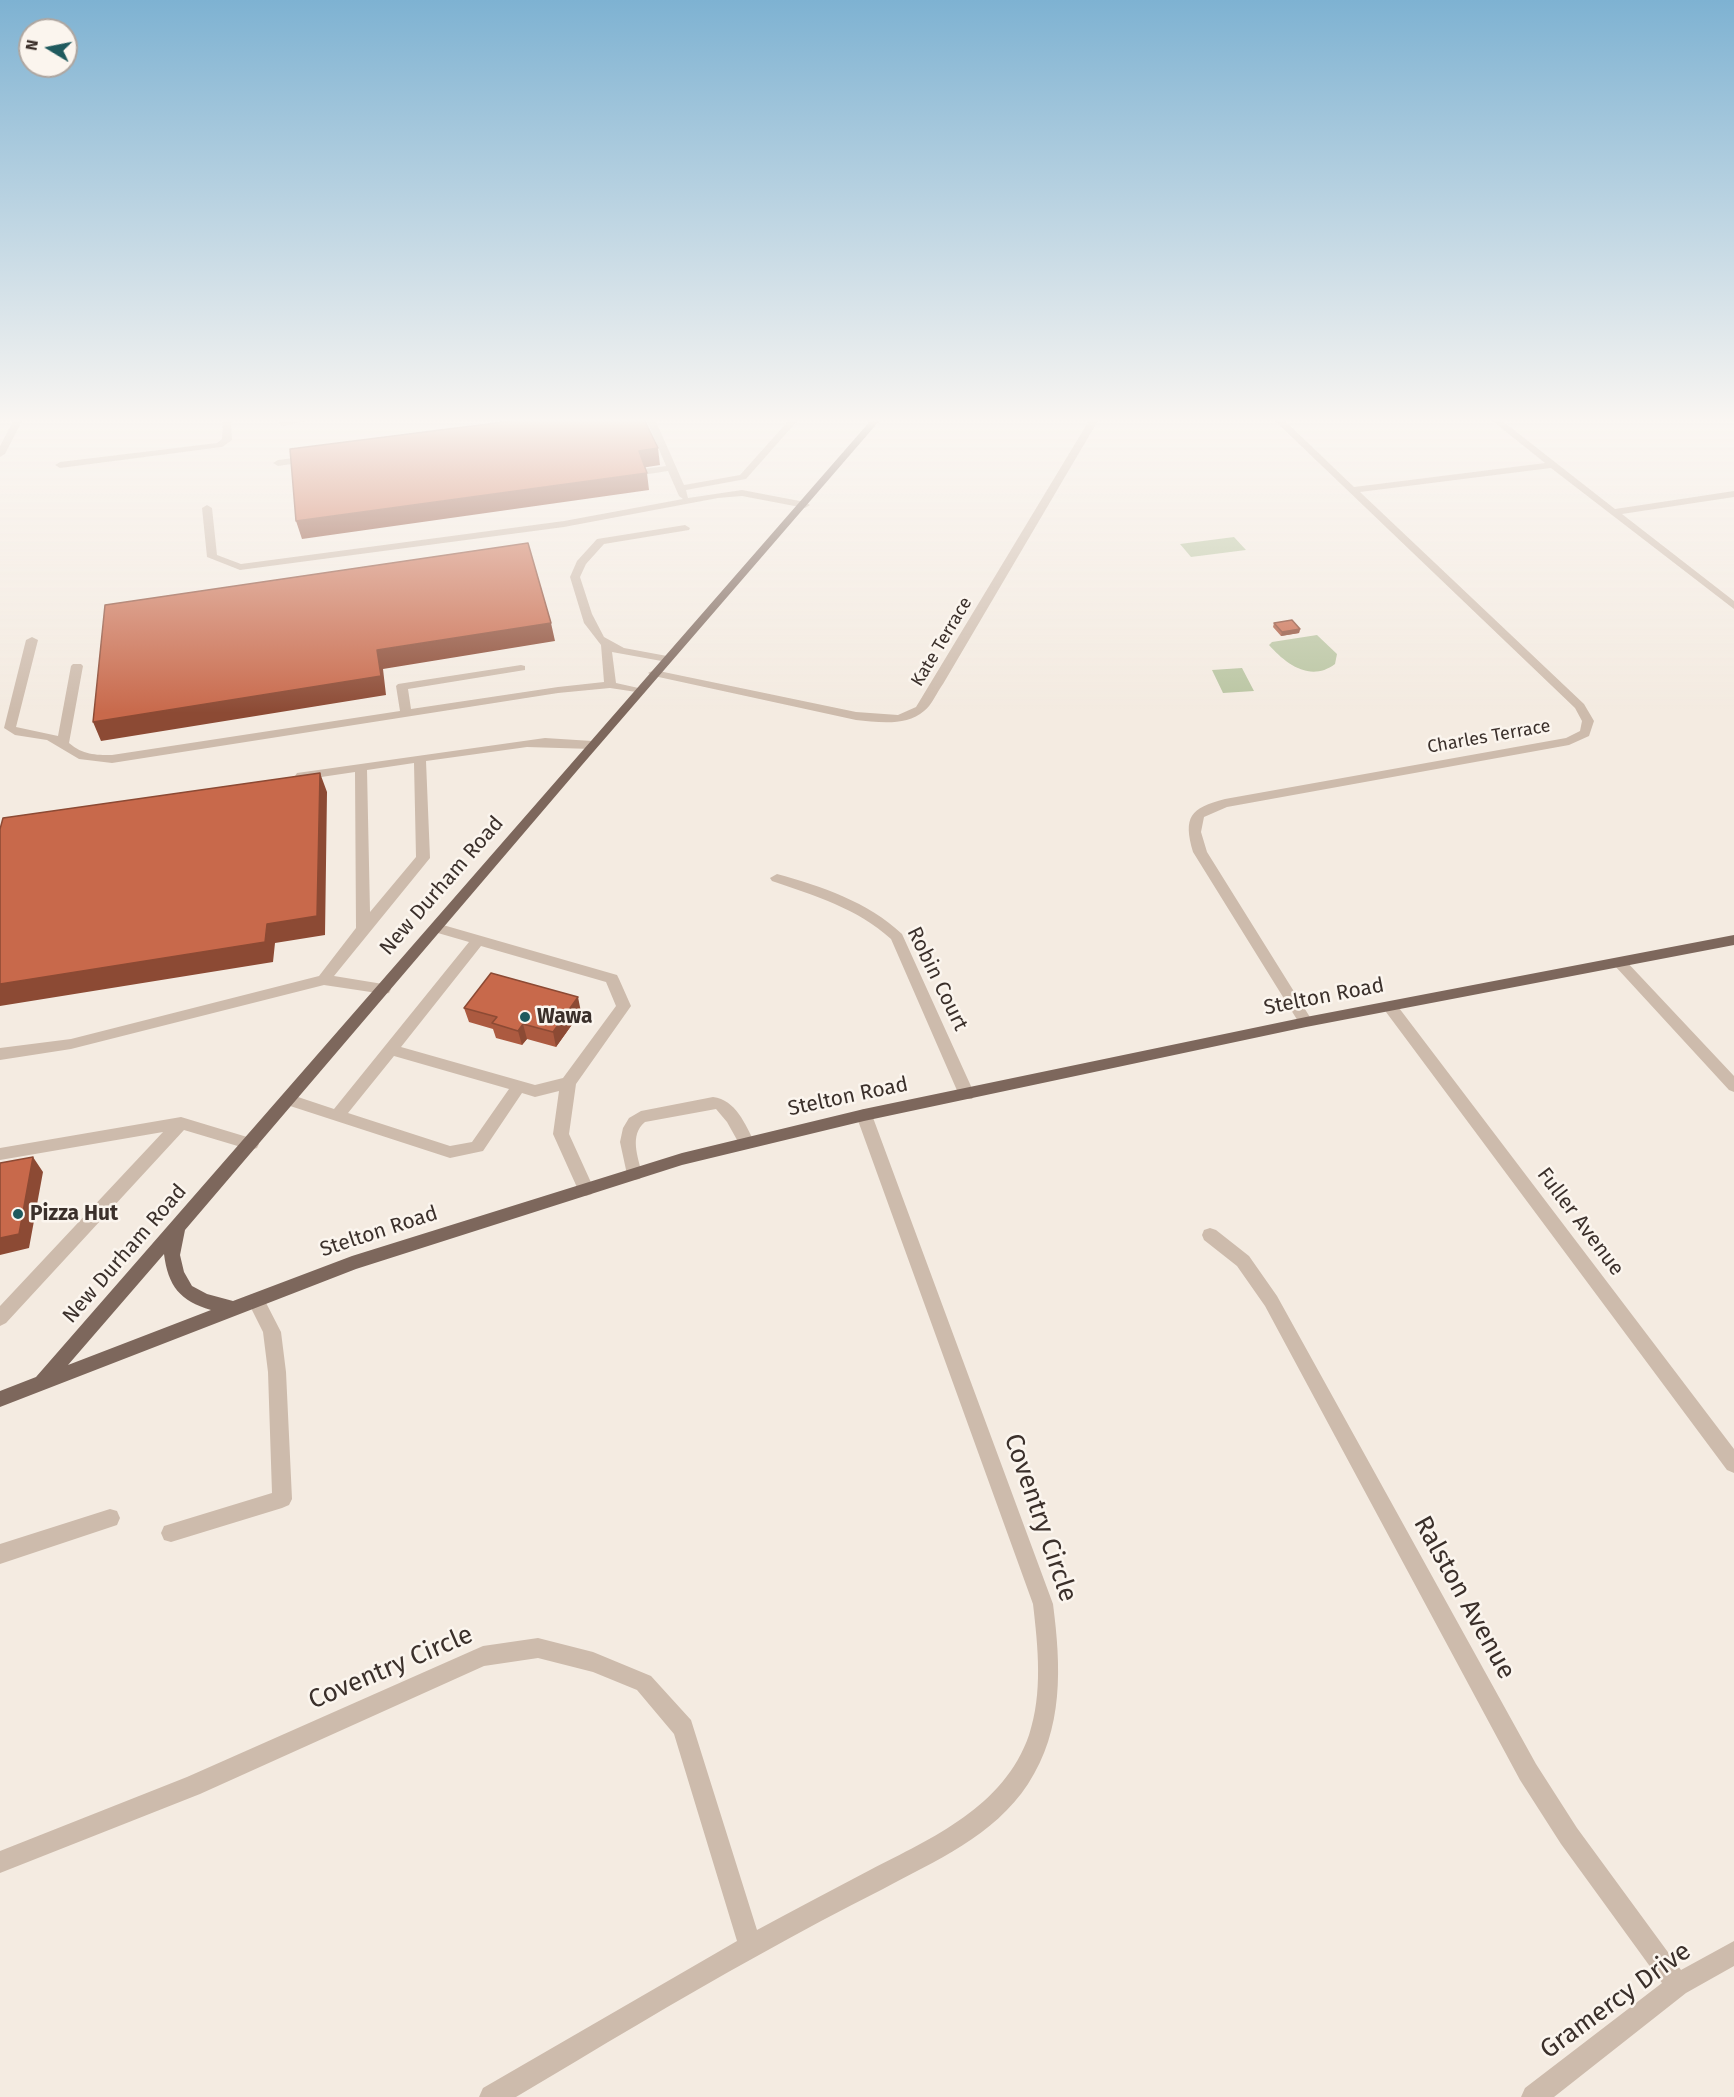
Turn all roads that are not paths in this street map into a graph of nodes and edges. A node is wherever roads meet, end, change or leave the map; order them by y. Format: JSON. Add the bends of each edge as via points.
{"nodes":[{"id":1,"x":208,"y":517,"type":"edge"},
{"id":2,"x":602,"y":517,"type":"edge"},
{"id":3,"x":794,"y":517,"type":"edge"},
{"id":4,"x":1037,"y":517,"type":"edge"},
{"id":5,"x":1381,"y":517,"type":"edge"},
{"id":6,"x":1618,"y":517,"type":"edge"},
{"id":7,"x":685,"y":528,"type":"dead end"},
{"id":8,"x":1734,"y":606,"type":"edge"},
{"id":9,"x":32,"y":640,"type":"dead end"},
{"id":10,"x":606,"y":644,"type":"junction"},
{"id":11,"x":667,"y":659,"type":"junction"},
{"id":12,"x":77,"y":666,"type":"dead end"},
{"id":13,"x":521,"y":668,"type":"dead end"},
{"id":14,"x":654,"y":673,"type":"junction"},
{"id":15,"x":610,"y":685,"type":"junction"},
{"id":16,"x":639,"y":691,"type":"junction"},
{"id":17,"x":406,"y":714,"type":"junction"},
{"id":18,"x":63,"y":743,"type":"junction"},
{"id":19,"x":592,"y":746,"type":"junction"},
{"id":20,"x":420,"y":759,"type":"junction"},
{"id":21,"x":361,"y":768,"type":"junction"},
{"id":22,"x":291,"y":777,"type":"edge"},
{"id":23,"x":777,"y":878,"type":"dead end"},
{"id":24,"x":436,"y":928,"type":"junction"},
{"id":25,"x":363,"y":929,"type":"junction"},
{"id":26,"x":478,"y":940,"type":"junction"},
{"id":27,"x":1734,"y":940,"type":"edge"},
{"id":28,"x":1620,"y":963,"type":"junction"},
{"id":29,"x":324,"y":980,"type":"junction"},
{"id":30,"x":384,"y":989,"type":"junction"},
{"id":31,"x":1390,"y":1008,"type":"junction"},
{"id":32,"x":1305,"y":1022,"type":"junction"},
{"id":33,"x":389,"y":1049,"type":"junction"},
{"id":34,"x":0,"y":1054,"type":"edge"},
{"id":35,"x":568,"y":1083,"type":"junction"},
{"id":36,"x":519,"y":1086,"type":"junction"},
{"id":37,"x":1734,"y":1086,"type":"edge"},
{"id":38,"x":968,"y":1095,"type":"junction"},
{"id":39,"x":289,"y":1100,"type":"junction"},
{"id":40,"x":864,"y":1115,"type":"junction"},
{"id":41,"x":337,"y":1116,"type":"junction"},
{"id":42,"x":181,"y":1123,"type":"junction"},
{"id":43,"x":747,"y":1143,"type":"junction"},
{"id":44,"x":250,"y":1144,"type":"junction"},
{"id":45,"x":0,"y":1154,"type":"edge"},
{"id":46,"x":634,"y":1174,"type":"junction"},
{"id":47,"x":586,"y":1189,"type":"junction"},
{"id":48,"x":178,"y":1228,"type":"junction"},
{"id":49,"x":1210,"y":1235,"type":"dead end"},
{"id":50,"x":256,"y":1300,"type":"junction"},
{"id":51,"x":233,"y":1309,"type":"junction"},
{"id":52,"x":0,"y":1318,"type":"edge"},
{"id":53,"x":42,"y":1382,"type":"junction"},
{"id":54,"x":0,"y":1400,"type":"edge"},
{"id":55,"x":1734,"y":1464,"type":"edge"},
{"id":56,"x":110,"y":1518,"type":"dead end"},
{"id":57,"x":171,"y":1533,"type":"dead end"},
{"id":58,"x":0,"y":1554,"type":"edge"},
{"id":59,"x":0,"y":1862,"type":"edge"},
{"id":60,"x":750,"y":1946,"type":"junction"},
{"id":61,"x":1734,"y":1953,"type":"edge"},
{"id":62,"x":1678,"y":1985,"type":"junction"},
{"id":63,"x":492,"y":2097,"type":"edge"},
{"id":64,"x":1534,"y":2097,"type":"edge"}],
"edges":[{"from":1,"to":2,"type":"street","via":[[212,557],[240,567]]},
{"from":3,"to":11,"type":"main road","name":"New Durham Road"},
{"from":4,"to":14,"type":"street","name":"Kate Terrace","via":[[920,709],[900,718],[856,716]]},
{"from":5,"to":32,"type":"street","name":"Charles Terrace","via":[[1580,706],[1588,721],[1585,733],[1569,741],[1224,803],[1203,809],[1196,816],[1193,830],[1200,852]]},
{"from":6,"to":8,"type":"street"},
{"from":7,"to":10,"type":"street","via":[[601,542],[581,563],[575,577],[592,627]]},
{"from":9,"to":18,"type":"street","via":[[10,728]]},
{"from":10,"to":11,"type":"street"},
{"from":10,"to":15,"type":"street"},
{"from":11,"to":14,"type":"main road","name":"New Durham Road"},
{"from":12,"to":18,"type":"street"},
{"from":13,"to":17,"type":"street","via":[[402,686]]},
{"from":14,"to":16,"type":"main road","name":"New Durham Road"},
{"from":15,"to":16,"type":"street"},
{"from":15,"to":17,"type":"street"},
{"from":16,"to":19,"type":"main road","name":"New Durham Road"},
{"from":17,"to":18,"type":"street","via":[[112,759],[75,754]]},
{"from":19,"to":20,"type":"street","via":[[545,742]]},
{"from":19,"to":24,"type":"main road","name":"New Durham Road"},
{"from":20,"to":21,"type":"street"},
{"from":20,"to":25,"type":"street","via":[[423,858]]},
{"from":21,"to":22,"type":"street"},
{"from":21,"to":25,"type":"street"},
{"from":23,"to":38,"type":"street","name":"Robin Court","via":[[866,911],[897,937]]},
{"from":24,"to":26,"type":"street"},
{"from":24,"to":30,"type":"main road","name":"New Durham Road"},
{"from":25,"to":29,"type":"street"},
{"from":26,"to":33,"type":"street"},
{"from":26,"to":35,"type":"street","via":[[612,979],[624,1006]]},
{"from":27,"to":28,"type":"main road","name":"Stelton Road"},
{"from":28,"to":31,"type":"main road","name":"Stelton Road"},
{"from":28,"to":37,"type":"street"},
{"from":29,"to":30,"type":"street"},
{"from":29,"to":34,"type":"street","via":[[71,1044]]},
{"from":30,"to":39,"type":"main road","name":"New Durham Road"},
{"from":31,"to":32,"type":"main road","name":"Stelton Road"},
{"from":31,"to":55,"type":"street","name":"Fuller Avenue"},
{"from":32,"to":38,"type":"main road","name":"Stelton Road"},
{"from":33,"to":36,"type":"street"},
{"from":33,"to":41,"type":"street"},
{"from":35,"to":36,"type":"street","via":[[535,1091]]},
{"from":35,"to":47,"type":"street","via":[[561,1134]]},
{"from":36,"to":41,"type":"street","via":[[477,1147],[450,1152]]},
{"from":38,"to":40,"type":"main road","name":"Stelton Road"},
{"from":39,"to":41,"type":"street"},
{"from":39,"to":44,"type":"main road","name":"New Durham Road"},
{"from":40,"to":43,"type":"main road","name":"Stelton Road"},
{"from":40,"to":60,"type":"street","name":"Coventry Circle","via":[[1043,1604],[1050,1689],[1040,1734],[1021,1775],[995,1809],[958,1836]]},
{"from":42,"to":44,"type":"street"},
{"from":42,"to":45,"type":"street"},
{"from":42,"to":52,"type":"street"},
{"from":43,"to":46,"type":"main road","name":"Stelton Road"},
{"from":43,"to":46,"type":"street","via":[[721,1104],[641,1117],[632,1122],[628,1144]]},
{"from":44,"to":48,"type":"main road","name":"New Durham Road"},
{"from":46,"to":47,"type":"main road","name":"Stelton Road"},
{"from":47,"to":50,"type":"main road","name":"Stelton Road","via":[[352,1263]]},
{"from":48,"to":51,"type":"main road","via":[[172,1255],[186,1291]]},
{"from":48,"to":53,"type":"main road","name":"New Durham Road"},
{"from":49,"to":62,"type":"street","name":"Ralston Avenue","via":[[1243,1261],[1271,1301],[1528,1772],[1569,1836]]},
{"from":50,"to":51,"type":"main road","name":"Stelton Road"},
{"from":50,"to":57,"type":"street","via":[[272,1332],[282,1498]]},
{"from":51,"to":53,"type":"main road","name":"Stelton Road"},
{"from":53,"to":54,"type":"main road","name":"Stelton Road"},
{"from":56,"to":58,"type":"street"},
{"from":59,"to":60,"type":"street","name":"Coventry Circle","via":[[192,1786],[483,1656],[538,1648],[593,1662],[644,1683],[683,1728]]},
{"from":60,"to":63,"type":"street","name":"Coventry Circle"},
{"from":61,"to":62,"type":"street","name":"Gramercy Drive"},
{"from":62,"to":64,"type":"street","name":"Gramercy Drive"}]}
